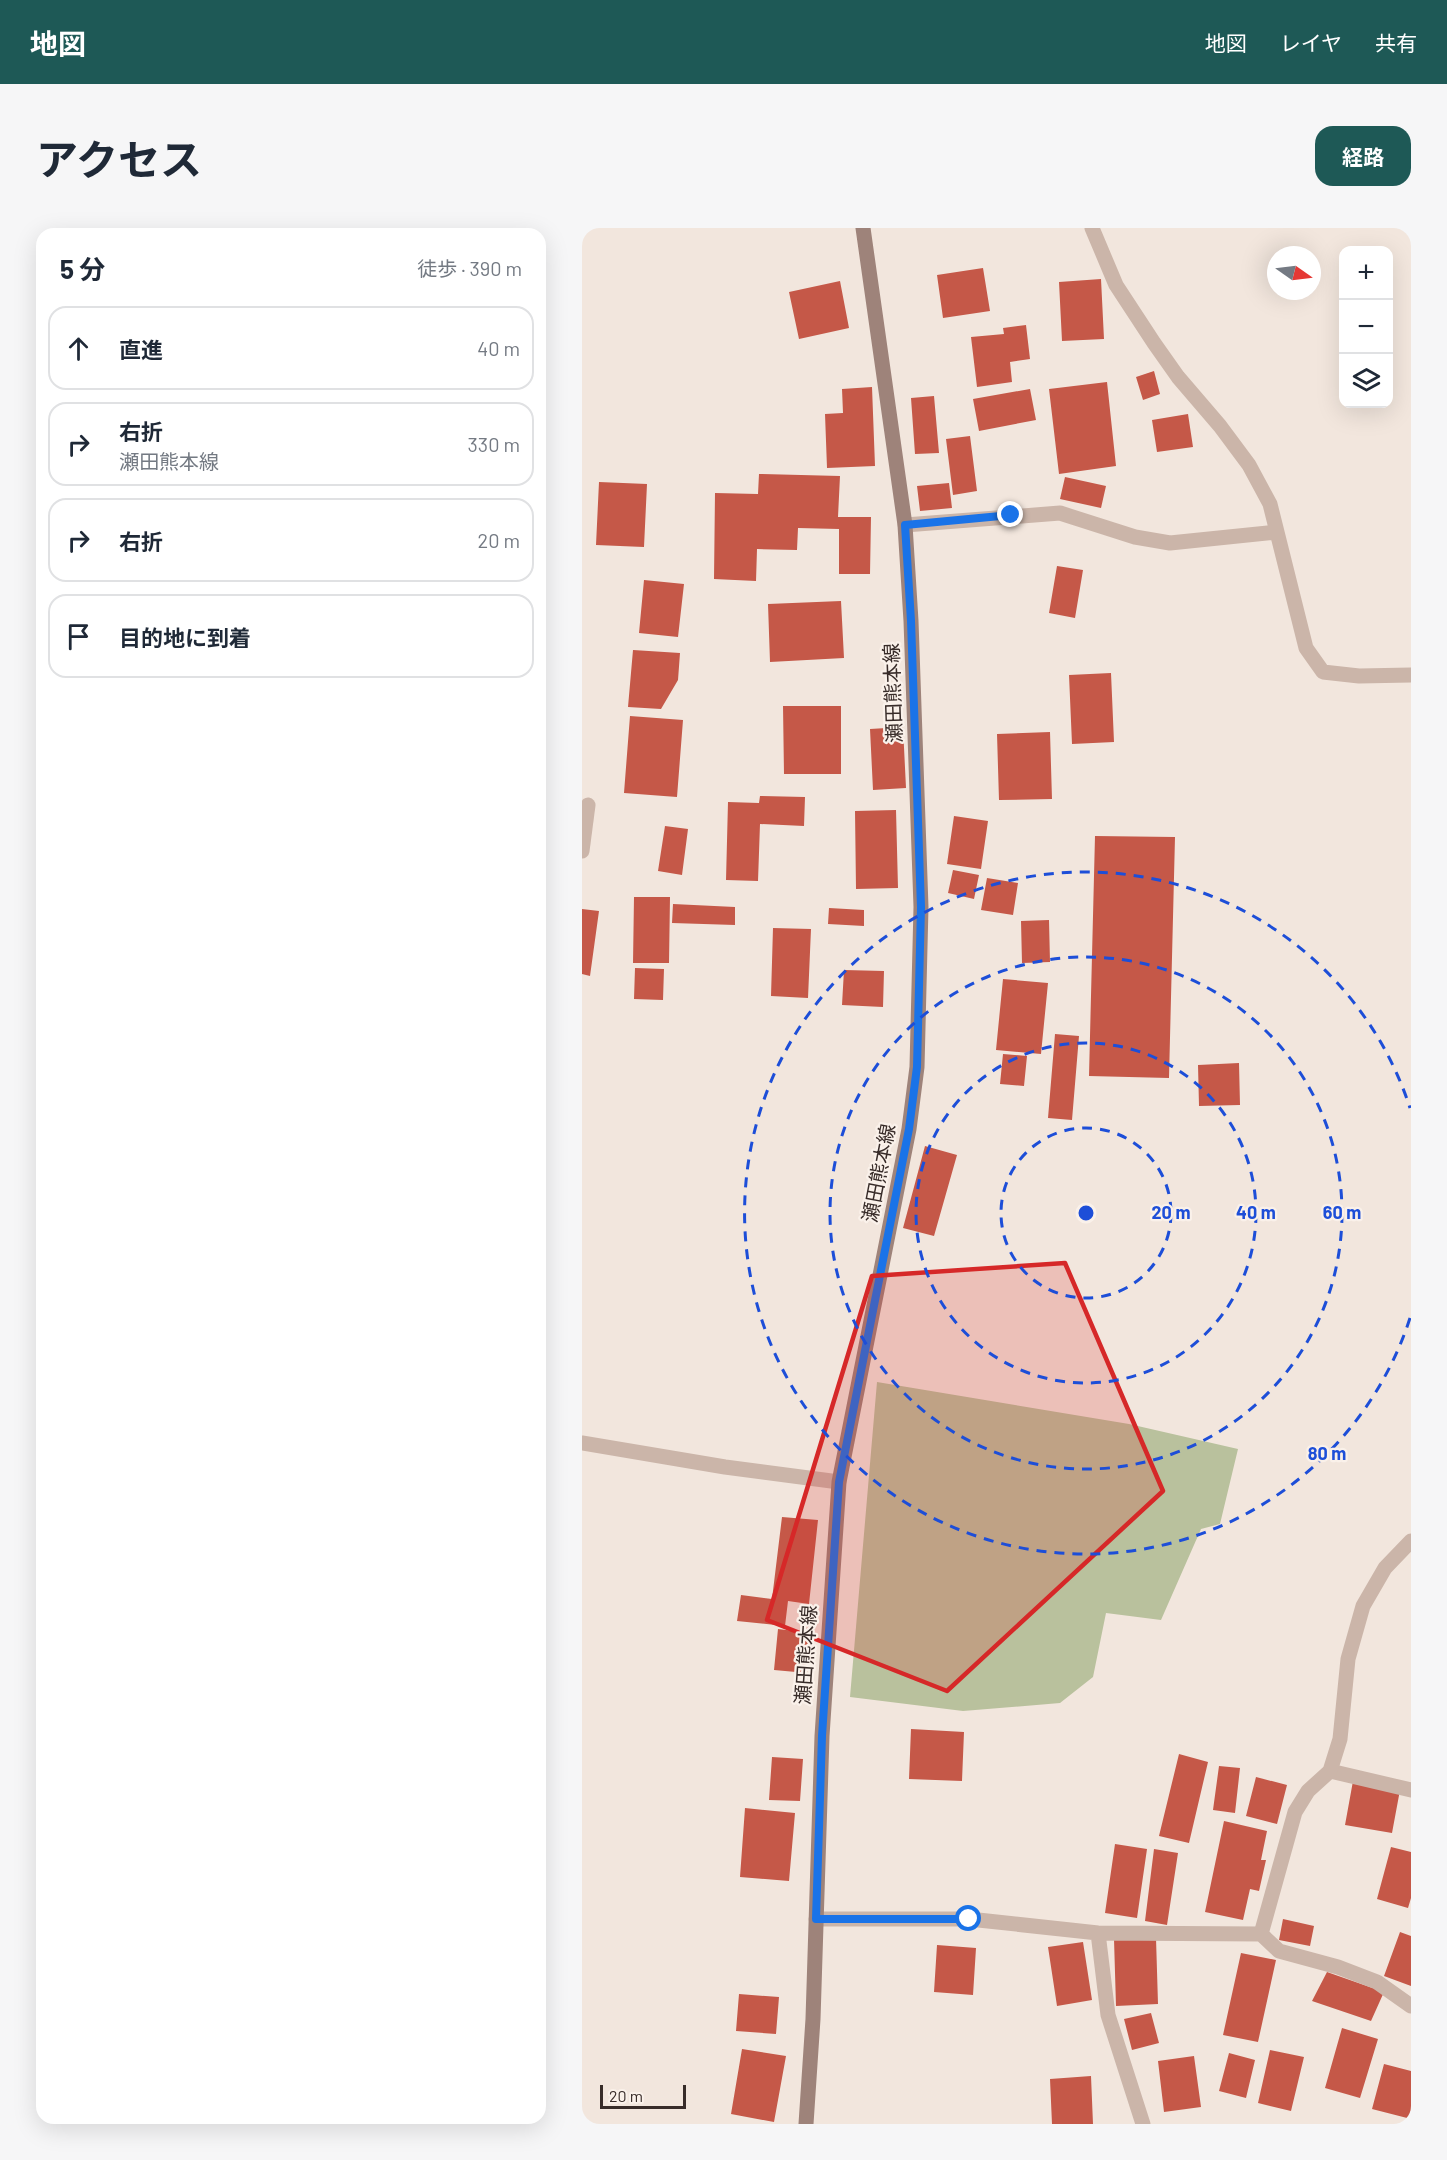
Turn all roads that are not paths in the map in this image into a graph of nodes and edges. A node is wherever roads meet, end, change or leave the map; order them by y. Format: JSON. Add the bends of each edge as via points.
{"nodes":[{"id":1,"x":863,"y":228,"type":"edge"},
{"id":2,"x":1092,"y":228,"type":"edge"},
{"id":3,"x":905,"y":525,"type":"junction"},
{"id":4,"x":1277,"y":532,"type":"junction"},
{"id":5,"x":1411,"y":675,"type":"edge"},
{"id":6,"x":588,"y":805,"type":"dead end"},
{"id":7,"x":582,"y":851,"type":"edge"},
{"id":8,"x":582,"y":1443,"type":"edge"},
{"id":9,"x":839,"y":1482,"type":"junction"},
{"id":10,"x":1411,"y":1541,"type":"edge"},
{"id":11,"x":1330,"y":1771,"type":"junction"},
{"id":12,"x":1411,"y":1790,"type":"edge"},
{"id":13,"x":816,"y":1919,"type":"junction"},
{"id":14,"x":1098,"y":1934,"type":"junction"},
{"id":15,"x":1262,"y":1934,"type":"junction"},
{"id":16,"x":1411,"y":2006,"type":"edge"},
{"id":17,"x":806,"y":2124,"type":"edge"},
{"id":18,"x":1143,"y":2124,"type":"edge"}],
"edges":[{"from":1,"to":3,"type":"main road","name":"瀬田熊本線"},
{"from":2,"to":4,"type":"street","via":[[1116,285],[1154,343],[1249,465],[1270,504]]},
{"from":3,"to":4,"type":"street","via":[[1060,513],[1134,537],[1170,543]]},
{"from":3,"to":9,"type":"main road","name":"瀬田熊本線","via":[[921,907],[917,1067],[909,1129]]},
{"from":4,"to":5,"type":"street","via":[[1306,648],[1323,672]]},
{"from":6,"to":7,"type":"street"},
{"from":8,"to":9,"type":"street"},
{"from":9,"to":13,"type":"main road","name":"瀬田熊本線","via":[[822,1736]]},
{"from":10,"to":11,"type":"street","via":[[1385,1568],[1363,1605],[1348,1659],[1340,1739]]},
{"from":11,"to":12,"type":"street"},
{"from":11,"to":15,"type":"street","via":[[1308,1791],[1295,1812]]},
{"from":13,"to":14,"type":"street","via":[[969,1919]]},
{"from":13,"to":17,"type":"main road","name":"瀬田熊本線"},
{"from":14,"to":15,"type":"street"},
{"from":14,"to":18,"type":"street","via":[[1108,2015]]},
{"from":15,"to":16,"type":"street","via":[[1279,1951],[1377,1982]]}]}
